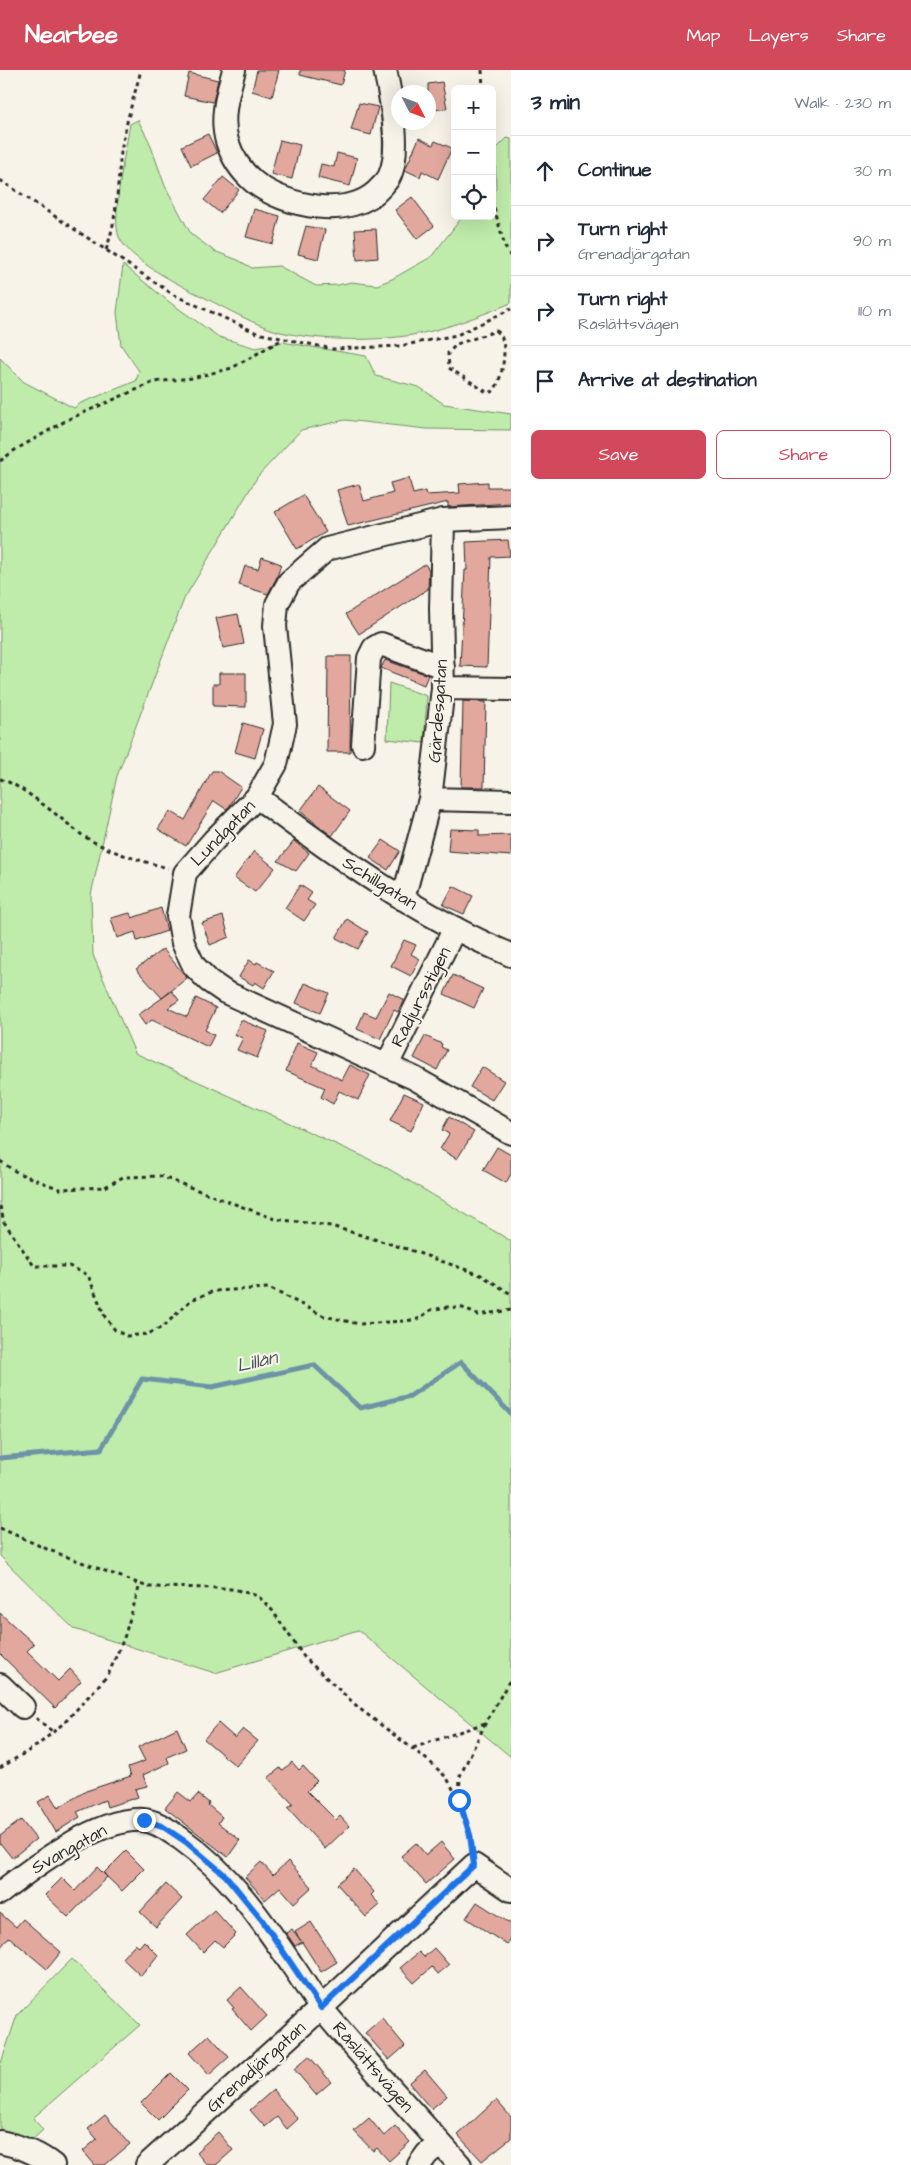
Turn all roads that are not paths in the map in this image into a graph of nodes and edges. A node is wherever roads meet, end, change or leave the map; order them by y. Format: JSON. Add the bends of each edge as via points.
{"nodes":[{"id":1,"x":234,"y":70,"type":"edge"},
{"id":2,"x":385,"y":70,"type":"edge"},
{"id":3,"x":511,"y":517,"type":"edge"},
{"id":4,"x":443,"y":520,"type":"junction"},
{"id":5,"x":443,"y":677,"type":"junction"},
{"id":6,"x":511,"y":689,"type":"edge"},
{"id":7,"x":363,"y":745,"type":"dead end"},
{"id":8,"x":257,"y":797,"type":"junction"},
{"id":9,"x":430,"y":799,"type":"junction"},
{"id":10,"x":511,"y":801,"type":"edge"},
{"id":11,"x":403,"y":899,"type":"junction"},
{"id":12,"x":455,"y":928,"type":"junction"},
{"id":13,"x":511,"y":955,"type":"edge"},
{"id":14,"x":387,"y":1065,"type":"junction"},
{"id":15,"x":511,"y":1133,"type":"edge"},
{"id":16,"x":0,"y":1685,"type":"edge"},
{"id":17,"x":23,"y":1707,"type":"dead end"},
{"id":18,"x":144,"y":1820,"type":"joint"},
{"id":19,"x":511,"y":1890,"type":"edge"},
{"id":20,"x":0,"y":1893,"type":"edge"},
{"id":21,"x":321,"y":2008,"type":"junction"},
{"id":22,"x":0,"y":2142,"type":"edge"},
{"id":23,"x":440,"y":2143,"type":"junction"},
{"id":24,"x":53,"y":2165,"type":"edge"},
{"id":25,"x":147,"y":2165,"type":"edge"},
{"id":26,"x":419,"y":2165,"type":"edge"},
{"id":27,"x":460,"y":2165,"type":"edge"}],
"edges":[{"from":1,"to":2,"type":"street","via":[[224,120],[228,141],[243,171],[271,193],[308,205],[336,208],[356,204],[374,194],[389,177],[395,156],[390,91]]},
{"from":3,"to":4,"type":"street","name":"Lundgatan"},
{"from":4,"to":5,"type":"street","name":"Gärdesgatan"},
{"from":4,"to":8,"type":"street","name":"Lundgatan","via":[[327,549],[289,582],[277,604],[275,626],[285,724],[276,764]]},
{"from":5,"to":6,"type":"street"},
{"from":5,"to":7,"type":"street","via":[[381,644],[374,648],[369,658]]},
{"from":5,"to":9,"type":"street","name":"Gärdesgatan"},
{"from":8,"to":11,"type":"street","name":"Schillgatan","via":[[331,853]]},
{"from":8,"to":14,"type":"street","name":"Lundgatan","via":[[185,872],[178,916],[183,943],[194,966],[225,992]]},
{"from":9,"to":10,"type":"street"},
{"from":9,"to":11,"type":"street","name":"Gärdesgatan"},
{"from":11,"to":12,"type":"street","name":"Schillgatan"},
{"from":12,"to":13,"type":"street","name":"Schillgatan"},
{"from":12,"to":14,"type":"street","name":"Rådjursstigen"},
{"from":14,"to":15,"type":"street","name":"Lundgatan"},
{"from":16,"to":17,"type":"street"},
{"from":18,"to":20,"type":"street","name":"Svangatan","via":[[109,1826],[84,1838],[31,1868]]},
{"from":18,"to":21,"type":"street","name":"Råslättsvägen","via":[[162,1826],[186,1842],[226,1876],[262,1920]]},
{"from":19,"to":21,"type":"street","name":"Grenadjärgatan","via":[[474,1865]]},
{"from":21,"to":23,"type":"street","name":"Råslättsvägen"},
{"from":21,"to":25,"type":"street","name":"Grenadjärgatan"},
{"from":22,"to":24,"type":"street","via":[[22,2148]]},
{"from":23,"to":26,"type":"street"},
{"from":23,"to":27,"type":"street","name":"Råslättsvägen"}]}
